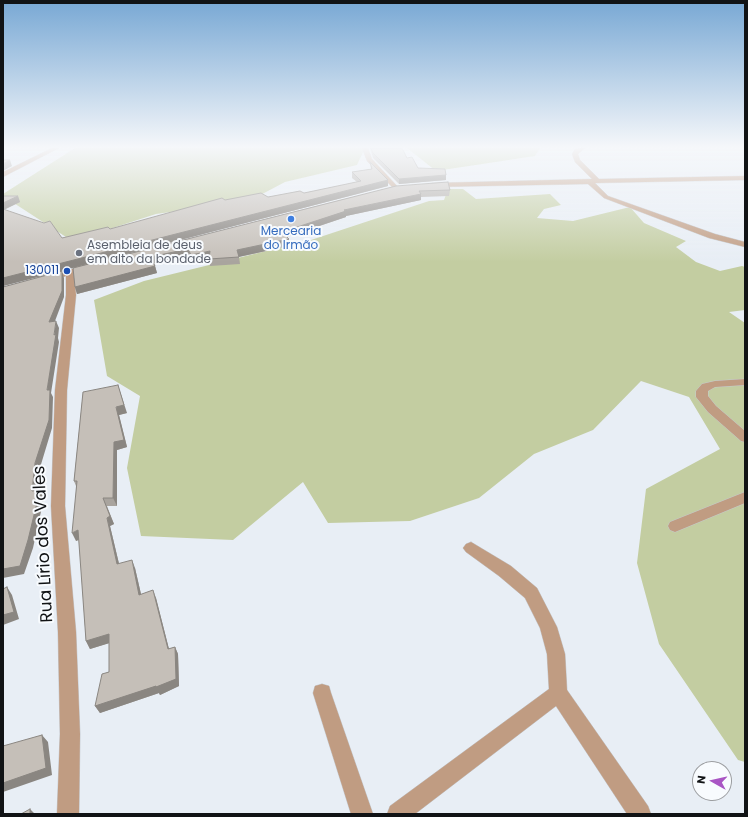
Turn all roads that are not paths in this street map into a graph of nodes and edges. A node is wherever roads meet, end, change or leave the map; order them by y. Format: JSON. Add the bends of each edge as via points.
{"nodes":[{"id":1,"x":597,"y":186,"type":"edge"},
{"id":2,"x":745,"y":245,"type":"edge"},
{"id":3,"x":93,"y":267,"type":"edge"},
{"id":4,"x":70,"y":273,"type":"junction"},
{"id":5,"x":40,"y":280,"type":"edge"},
{"id":6,"x":745,"y":382,"type":"edge"},
{"id":7,"x":745,"y":438,"type":"edge"},
{"id":8,"x":745,"y":497,"type":"edge"},
{"id":9,"x":675,"y":526,"type":"dead end"},
{"id":10,"x":471,"y":548,"type":"dead end"},
{"id":11,"x":322,"y":693,"type":"dead end"},
{"id":12,"x":558,"y":693,"type":"junction"},
{"id":13,"x":68,"y":814,"type":"edge"},
{"id":14,"x":362,"y":814,"type":"edge"},
{"id":15,"x":398,"y":814,"type":"edge"},
{"id":16,"x":640,"y":814,"type":"edge"}],
"edges":[{"from":1,"to":2,"type":"street","via":[[606,197],[712,236]]},
{"from":3,"to":4,"type":"street"},
{"from":4,"to":5,"type":"street"},
{"from":4,"to":13,"type":"street","name":"Rua Lírio dos Vales","via":[[71,295],[61,390],[58,475],[67,632],[70,734]]},
{"from":6,"to":7,"type":"street","via":[[715,384],[706,386],[702,391],[702,397],[712,409]]},
{"from":8,"to":9,"type":"street"},
{"from":10,"to":12,"type":"street","via":[[531,593],[548,627],[556,654]]},
{"from":11,"to":14,"type":"street"},
{"from":12,"to":15,"type":"street"},
{"from":12,"to":16,"type":"street"}]}
